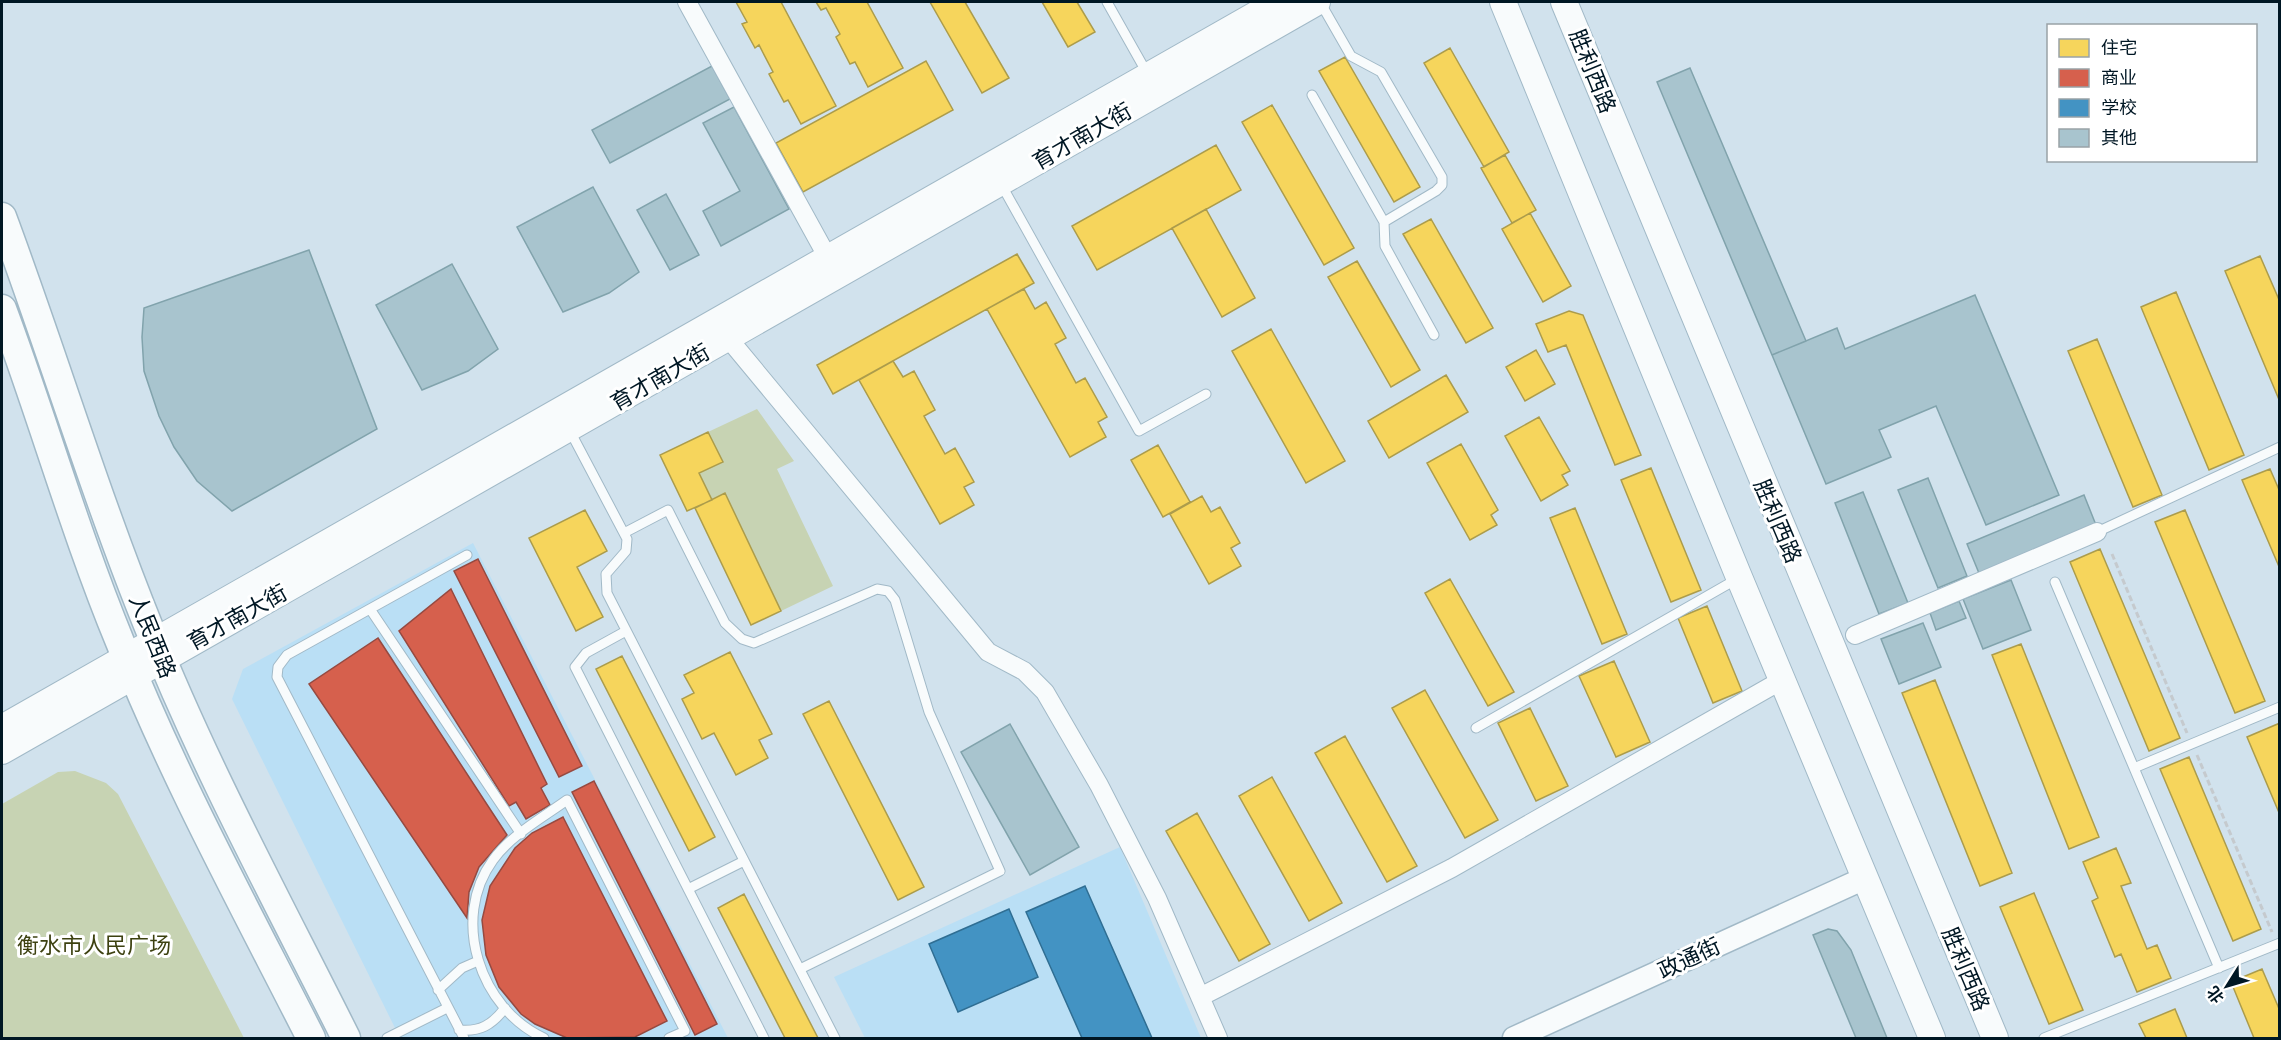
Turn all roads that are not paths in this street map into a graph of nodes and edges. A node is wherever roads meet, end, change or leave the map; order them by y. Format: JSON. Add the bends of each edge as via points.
{"nodes":[{"id":1,"x":687,"y":2,"type":"edge"},
{"id":2,"x":1107,"y":2,"type":"edge"},
{"id":3,"x":1278,"y":2,"type":"edge"},
{"id":4,"x":1319,"y":2,"type":"edge"},
{"id":5,"x":1503,"y":2,"type":"edge"},
{"id":6,"x":1564,"y":2,"type":"edge"},
{"id":7,"x":1149,"y":75,"type":"junction"},
{"id":8,"x":1312,"y":95,"type":"dead end"},
{"id":9,"x":1000,"y":183,"type":"junction"},
{"id":10,"x":2,"y":217,"type":"edge"},
{"id":11,"x":1384,"y":222,"type":"junction"},
{"id":12,"x":828,"y":258,"type":"junction"},
{"id":13,"x":2,"y":309,"type":"edge"},
{"id":14,"x":1434,"y":335,"type":"dead end"},
{"id":15,"x":728,"y":338,"type":"junction"},
{"id":16,"x":1206,"y":394,"type":"dead end"},
{"id":17,"x":569,"y":429,"type":"junction"},
{"id":18,"x":2280,"y":447,"type":"edge"},
{"id":19,"x":2097,"y":532,"type":"joint"},
{"id":20,"x":624,"y":533,"type":"junction"},
{"id":21,"x":467,"y":555,"type":"dead end"},
{"id":22,"x":1739,"y":578,"type":"junction"},
{"id":23,"x":2055,"y":582,"type":"dead end"},
{"id":24,"x":369,"y":609,"type":"junction"},
{"id":25,"x":626,"y":631,"type":"junction"},
{"id":26,"x":1855,"y":635,"type":"dead end"},
{"id":27,"x":158,"y":651,"type":"junction"},
{"id":28,"x":130,"y":667,"type":"junction"},
{"id":29,"x":1782,"y":680,"type":"junction"},
{"id":30,"x":2280,"y":707,"type":"edge"},
{"id":31,"x":2,"y":728,"type":"edge"},
{"id":32,"x":1476,"y":728,"type":"dead end"},
{"id":33,"x":2,"y":751,"type":"edge"},
{"id":34,"x":2134,"y":768,"type":"junction"},
{"id":35,"x":521,"y":834,"type":"junction"},
{"id":36,"x":744,"y":861,"type":"junction"},
{"id":37,"x":1865,"y":878,"type":"junction"},
{"id":38,"x":688,"y":889,"type":"junction"},
{"id":39,"x":2280,"y":944,"type":"edge"},
{"id":40,"x":478,"y":961,"type":"junction"},
{"id":41,"x":2219,"y":968,"type":"junction"},
{"id":42,"x":800,"y":969,"type":"junction"},
{"id":43,"x":438,"y":990,"type":"junction"},
{"id":44,"x":1200,"y":997,"type":"junction"},
{"id":45,"x":447,"y":1008,"type":"junction"},
{"id":46,"x":505,"y":1008,"type":"junction"},
{"id":47,"x":461,"y":1034,"type":"edge"},
{"id":48,"x":311,"y":1038,"type":"edge"},
{"id":49,"x":346,"y":1038,"type":"edge"},
{"id":50,"x":387,"y":1038,"type":"edge"},
{"id":51,"x":544,"y":1038,"type":"edge"},
{"id":52,"x":669,"y":1038,"type":"edge"},
{"id":53,"x":764,"y":1038,"type":"edge"},
{"id":54,"x":835,"y":1038,"type":"edge"},
{"id":55,"x":1218,"y":1038,"type":"edge"},
{"id":56,"x":1514,"y":1038,"type":"edge"},
{"id":57,"x":1932,"y":1038,"type":"edge"},
{"id":58,"x":1995,"y":1038,"type":"edge"},
{"id":59,"x":2044,"y":1038,"type":"edge"}],
"edges":[{"from":1,"to":12,"type":"street"},
{"from":2,"to":7,"type":"lane"},
{"from":3,"to":7,"type":"main road","name":"育才南大街"},
{"from":4,"to":9,"type":"main road","name":"育才南大街"},
{"from":4,"to":11,"type":"lane","via":[[1351,56],[1382,72],[1442,177],[1442,185],[1436,191]]},
{"from":5,"to":22,"type":"main road"},
{"from":6,"to":58,"type":"main road","name":"胜利西路"},
{"from":7,"to":12,"type":"main road","name":"育才南大街"},
{"from":8,"to":11,"type":"lane"},
{"from":9,"to":15,"type":"main road","name":"育才南大街"},
{"from":9,"to":16,"type":"lane","via":[[1139,432]]},
{"from":10,"to":27,"type":"main road","name":"人民西路"},
{"from":11,"to":14,"type":"lane","via":[[1385,246]]},
{"from":12,"to":27,"type":"main road","name":"育才南大街"},
{"from":13,"to":28,"type":"main road","name":"人民西路","via":[[93,573]]},
{"from":15,"to":17,"type":"main road","name":"育才南大街"},
{"from":15,"to":44,"type":"street","via":[[988,652],[1024,671],[1045,692],[1100,784],[1157,898]]},
{"from":17,"to":20,"type":"lane"},
{"from":17,"to":27,"type":"main road","name":"育才南大街"},
{"from":18,"to":19,"type":"lane"},
{"from":19,"to":26,"type":"street"},
{"from":20,"to":25,"type":"lane","via":[[626,551],[606,574],[606,593]]},
{"from":20,"to":42,"type":"lane","via":[[668,510],[725,623],[742,639],[754,643],[877,589],[888,591],[895,600],[929,712],[1000,871]]},
{"from":21,"to":24,"type":"lane"},
{"from":22,"to":29,"type":"main road"},
{"from":22,"to":32,"type":"lane"},
{"from":23,"to":34,"type":"lane"},
{"from":24,"to":35,"type":"lane"},
{"from":24,"to":43,"type":"lane","via":[[287,655],[278,666],[277,677]]},
{"from":25,"to":36,"type":"lane"},
{"from":25,"to":38,"type":"lane","via":[[586,653],[575,667]]},
{"from":27,"to":28,"type":"main road","name":"育才南大街"},
{"from":27,"to":49,"type":"main road","name":"人民西路","via":[[248,844]]},
{"from":28,"to":31,"type":"main road","name":"育才南大街"},
{"from":28,"to":33,"type":"main road","name":"育才南大街"},
{"from":28,"to":48,"type":"main road","name":"人民西路","via":[[219,859]]},
{"from":29,"to":37,"type":"main road"},
{"from":29,"to":44,"type":"street","via":[[1452,868]]},
{"from":30,"to":34,"type":"lane"},
{"from":34,"to":41,"type":"lane"},
{"from":35,"to":40,"type":"lane","via":[[494,859],[482,877],[472,932]]},
{"from":35,"to":52,"type":"lane","via":[[567,800],[685,1031]]},
{"from":36,"to":38,"type":"lane"},
{"from":36,"to":42,"type":"lane"},
{"from":37,"to":56,"type":"street","name":"政通街"},
{"from":37,"to":57,"type":"main road"},
{"from":38,"to":53,"type":"lane"},
{"from":39,"to":41,"type":"lane"},
{"from":40,"to":43,"type":"lane","via":[[462,968]]},
{"from":40,"to":46,"type":"lane"},
{"from":41,"to":59,"type":"lane"},
{"from":42,"to":54,"type":"lane"},
{"from":43,"to":45,"type":"lane"},
{"from":44,"to":55,"type":"street"},
{"from":45,"to":47,"type":"lane"},
{"from":45,"to":50,"type":"lane"},
{"from":46,"to":47,"type":"lane","via":[[486,1027]]},
{"from":46,"to":51,"type":"lane"}]}
